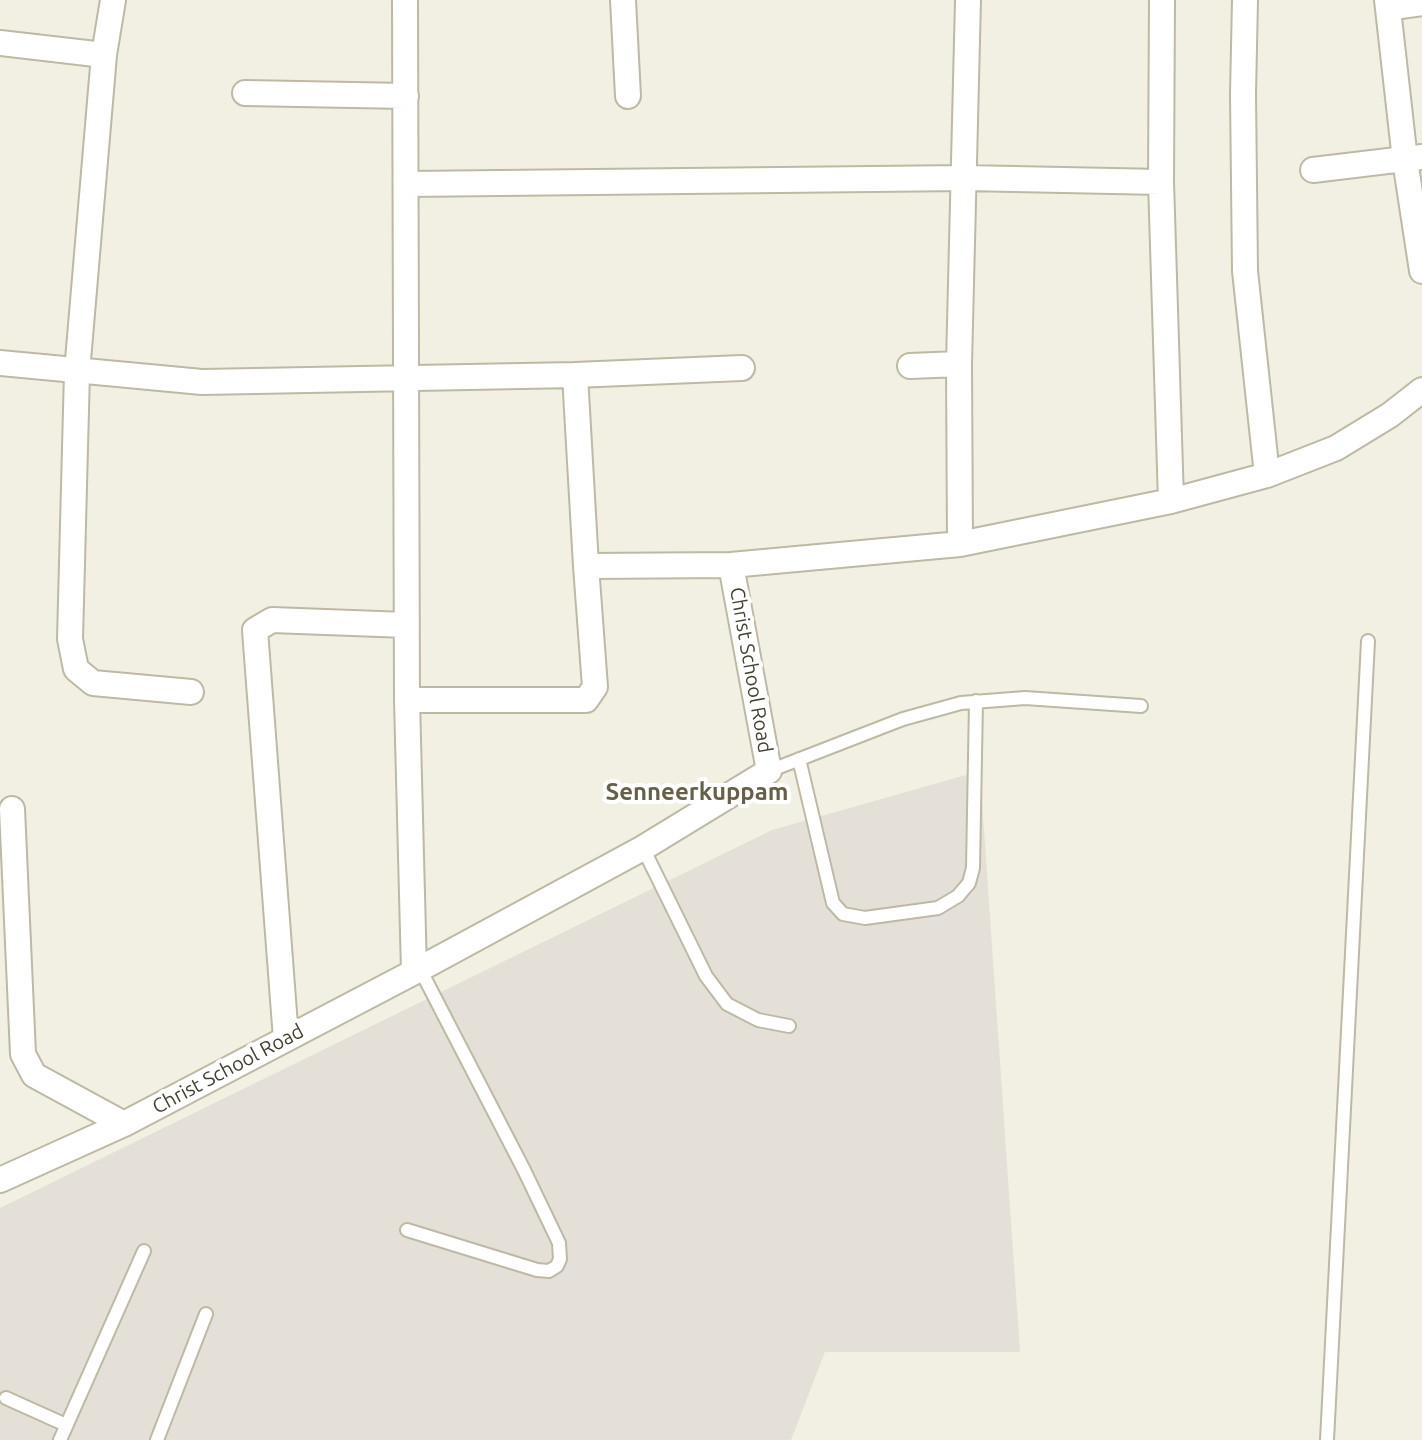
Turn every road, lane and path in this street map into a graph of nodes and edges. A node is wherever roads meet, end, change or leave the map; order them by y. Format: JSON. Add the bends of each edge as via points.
{"nodes":[{"id":1,"x":113,"y":0,"type":"edge"},
{"id":2,"x":405,"y":0,"type":"edge"},
{"id":3,"x":623,"y":0,"type":"edge"},
{"id":4,"x":968,"y":0,"type":"edge"},
{"id":5,"x":1162,"y":0,"type":"edge"},
{"id":6,"x":1245,"y":0,"type":"edge"},
{"id":7,"x":1422,"y":3,"type":"edge"},
{"id":8,"x":1388,"y":4,"type":"edge"},
{"id":9,"x":0,"y":43,"type":"edge"},
{"id":10,"x":104,"y":55,"type":"junction"},
{"id":11,"x":245,"y":93,"type":"dead end"},
{"id":12,"x":406,"y":96,"type":"junction"},
{"id":13,"x":628,"y":96,"type":"dead end"},
{"id":14,"x":1413,"y":158,"type":"edge"},
{"id":15,"x":1313,"y":170,"type":"dead end"},
{"id":16,"x":965,"y":178,"type":"junction"},
{"id":17,"x":1161,"y":182,"type":"junction"},
{"id":18,"x":407,"y":184,"type":"junction"},
{"id":19,"x":1422,"y":271,"type":"edge"},
{"id":20,"x":0,"y":363,"type":"edge"},
{"id":21,"x":959,"y":364,"type":"junction"},
{"id":22,"x":910,"y":366,"type":"dead end"},
{"id":23,"x":742,"y":368,"type":"dead end"},
{"id":24,"x":77,"y":372,"type":"junction"},
{"id":25,"x":575,"y":375,"type":"junction"},
{"id":26,"x":406,"y":377,"type":"junction"},
{"id":27,"x":1422,"y":390,"type":"edge"},
{"id":28,"x":1267,"y":475,"type":"junction"},
{"id":29,"x":1171,"y":501,"type":"junction"},
{"id":30,"x":960,"y":544,"type":"junction"},
{"id":31,"x":731,"y":565,"type":"junction"},
{"id":32,"x":586,"y":566,"type":"junction"},
{"id":33,"x":406,"y":625,"type":"junction"},
{"id":34,"x":1368,"y":641,"type":"dead end"},
{"id":35,"x":191,"y":692,"type":"dead end"},
{"id":36,"x":407,"y":700,"type":"junction"},
{"id":37,"x":976,"y":701,"type":"junction"},
{"id":38,"x":1141,"y":706,"type":"dead end"},
{"id":39,"x":799,"y":759,"type":"junction"},
{"id":40,"x":769,"y":771,"type":"junction"},
{"id":41,"x":12,"y":809,"type":"dead end"},
{"id":42,"x":643,"y":848,"type":"junction"},
{"id":43,"x":417,"y":971,"type":"junction"},
{"id":44,"x":789,"y":1026,"type":"dead end"},
{"id":45,"x":286,"y":1039,"type":"junction"},
{"id":46,"x":124,"y":1124,"type":"junction"},
{"id":47,"x":0,"y":1180,"type":"edge"},
{"id":48,"x":407,"y":1230,"type":"dead end"},
{"id":49,"x":144,"y":1251,"type":"dead end"},
{"id":50,"x":206,"y":1314,"type":"dead end"},
{"id":51,"x":6,"y":1398,"type":"dead end"},
{"id":52,"x":66,"y":1425,"type":"junction"},
{"id":53,"x":60,"y":1440,"type":"edge"},
{"id":54,"x":157,"y":1440,"type":"edge"},
{"id":55,"x":1327,"y":1440,"type":"edge"}],
"edges":[{"from":1,"to":10,"type":"street"},
{"from":2,"to":12,"type":"street"},
{"from":3,"to":13,"type":"street"},
{"from":4,"to":16,"type":"street"},
{"from":5,"to":17,"type":"street"},
{"from":6,"to":28,"type":"street","via":[[1245,271]]},
{"from":7,"to":8,"type":"street"},
{"from":8,"to":14,"type":"street"},
{"from":9,"to":10,"type":"street"},
{"from":10,"to":24,"type":"street"},
{"from":11,"to":12,"type":"street"},
{"from":12,"to":18,"type":"street"},
{"from":14,"to":15,"type":"street"},
{"from":14,"to":19,"type":"street"},
{"from":16,"to":17,"type":"street"},
{"from":16,"to":18,"type":"street"},
{"from":16,"to":21,"type":"street"},
{"from":17,"to":29,"type":"street"},
{"from":18,"to":26,"type":"street"},
{"from":20,"to":24,"type":"street"},
{"from":21,"to":22,"type":"street"},
{"from":21,"to":30,"type":"street"},
{"from":23,"to":25,"type":"street"},
{"from":24,"to":26,"type":"street","via":[[202,382]]},
{"from":24,"to":35,"type":"street","via":[[70,639],[76,669],[93,683]]},
{"from":25,"to":26,"type":"street"},
{"from":25,"to":32,"type":"street"},
{"from":26,"to":33,"type":"street"},
{"from":27,"to":28,"type":"street","name":"Christ School Road","via":[[1336,448]]},
{"from":28,"to":29,"type":"street","name":"Christ School Road"},
{"from":29,"to":30,"type":"street","name":"Christ School Road"},
{"from":30,"to":31,"type":"street","name":"Christ School Road"},
{"from":31,"to":32,"type":"street"},
{"from":31,"to":40,"type":"street","name":"Christ School Road"},
{"from":32,"to":36,"type":"street","via":[[595,687],[586,700]]},
{"from":33,"to":36,"type":"street"},
{"from":33,"to":45,"type":"street","via":[[272,620],[255,630]]},
{"from":34,"to":55,"type":"lane"},
{"from":36,"to":43,"type":"street"},
{"from":37,"to":38,"type":"lane","via":[[1025,698]]},
{"from":37,"to":39,"type":"lane","via":[[903,719]]},
{"from":37,"to":39,"type":"lane","via":[[973,868],[958,896],[938,908],[865,918],[843,914],[833,903]]},
{"from":39,"to":40,"type":"lane"},
{"from":40,"to":42,"type":"street","name":"Christ School Road"},
{"from":41,"to":46,"type":"street","via":[[23,1054],[34,1075]]},
{"from":42,"to":43,"type":"street","name":"Christ School Road"},
{"from":42,"to":44,"type":"lane","via":[[706,976],[727,1004],[758,1020]]},
{"from":43,"to":45,"type":"street","name":"Christ School Road"},
{"from":43,"to":48,"type":"lane","via":[[524,1170],[559,1243],[560,1259],[549,1271],[537,1270]]},
{"from":45,"to":46,"type":"street","name":"Christ School Road"},
{"from":46,"to":47,"type":"street","name":"Christ School Road"},
{"from":49,"to":52,"type":"lane"},
{"from":50,"to":54,"type":"lane"},
{"from":51,"to":52,"type":"lane"},
{"from":52,"to":53,"type":"lane"}]}
